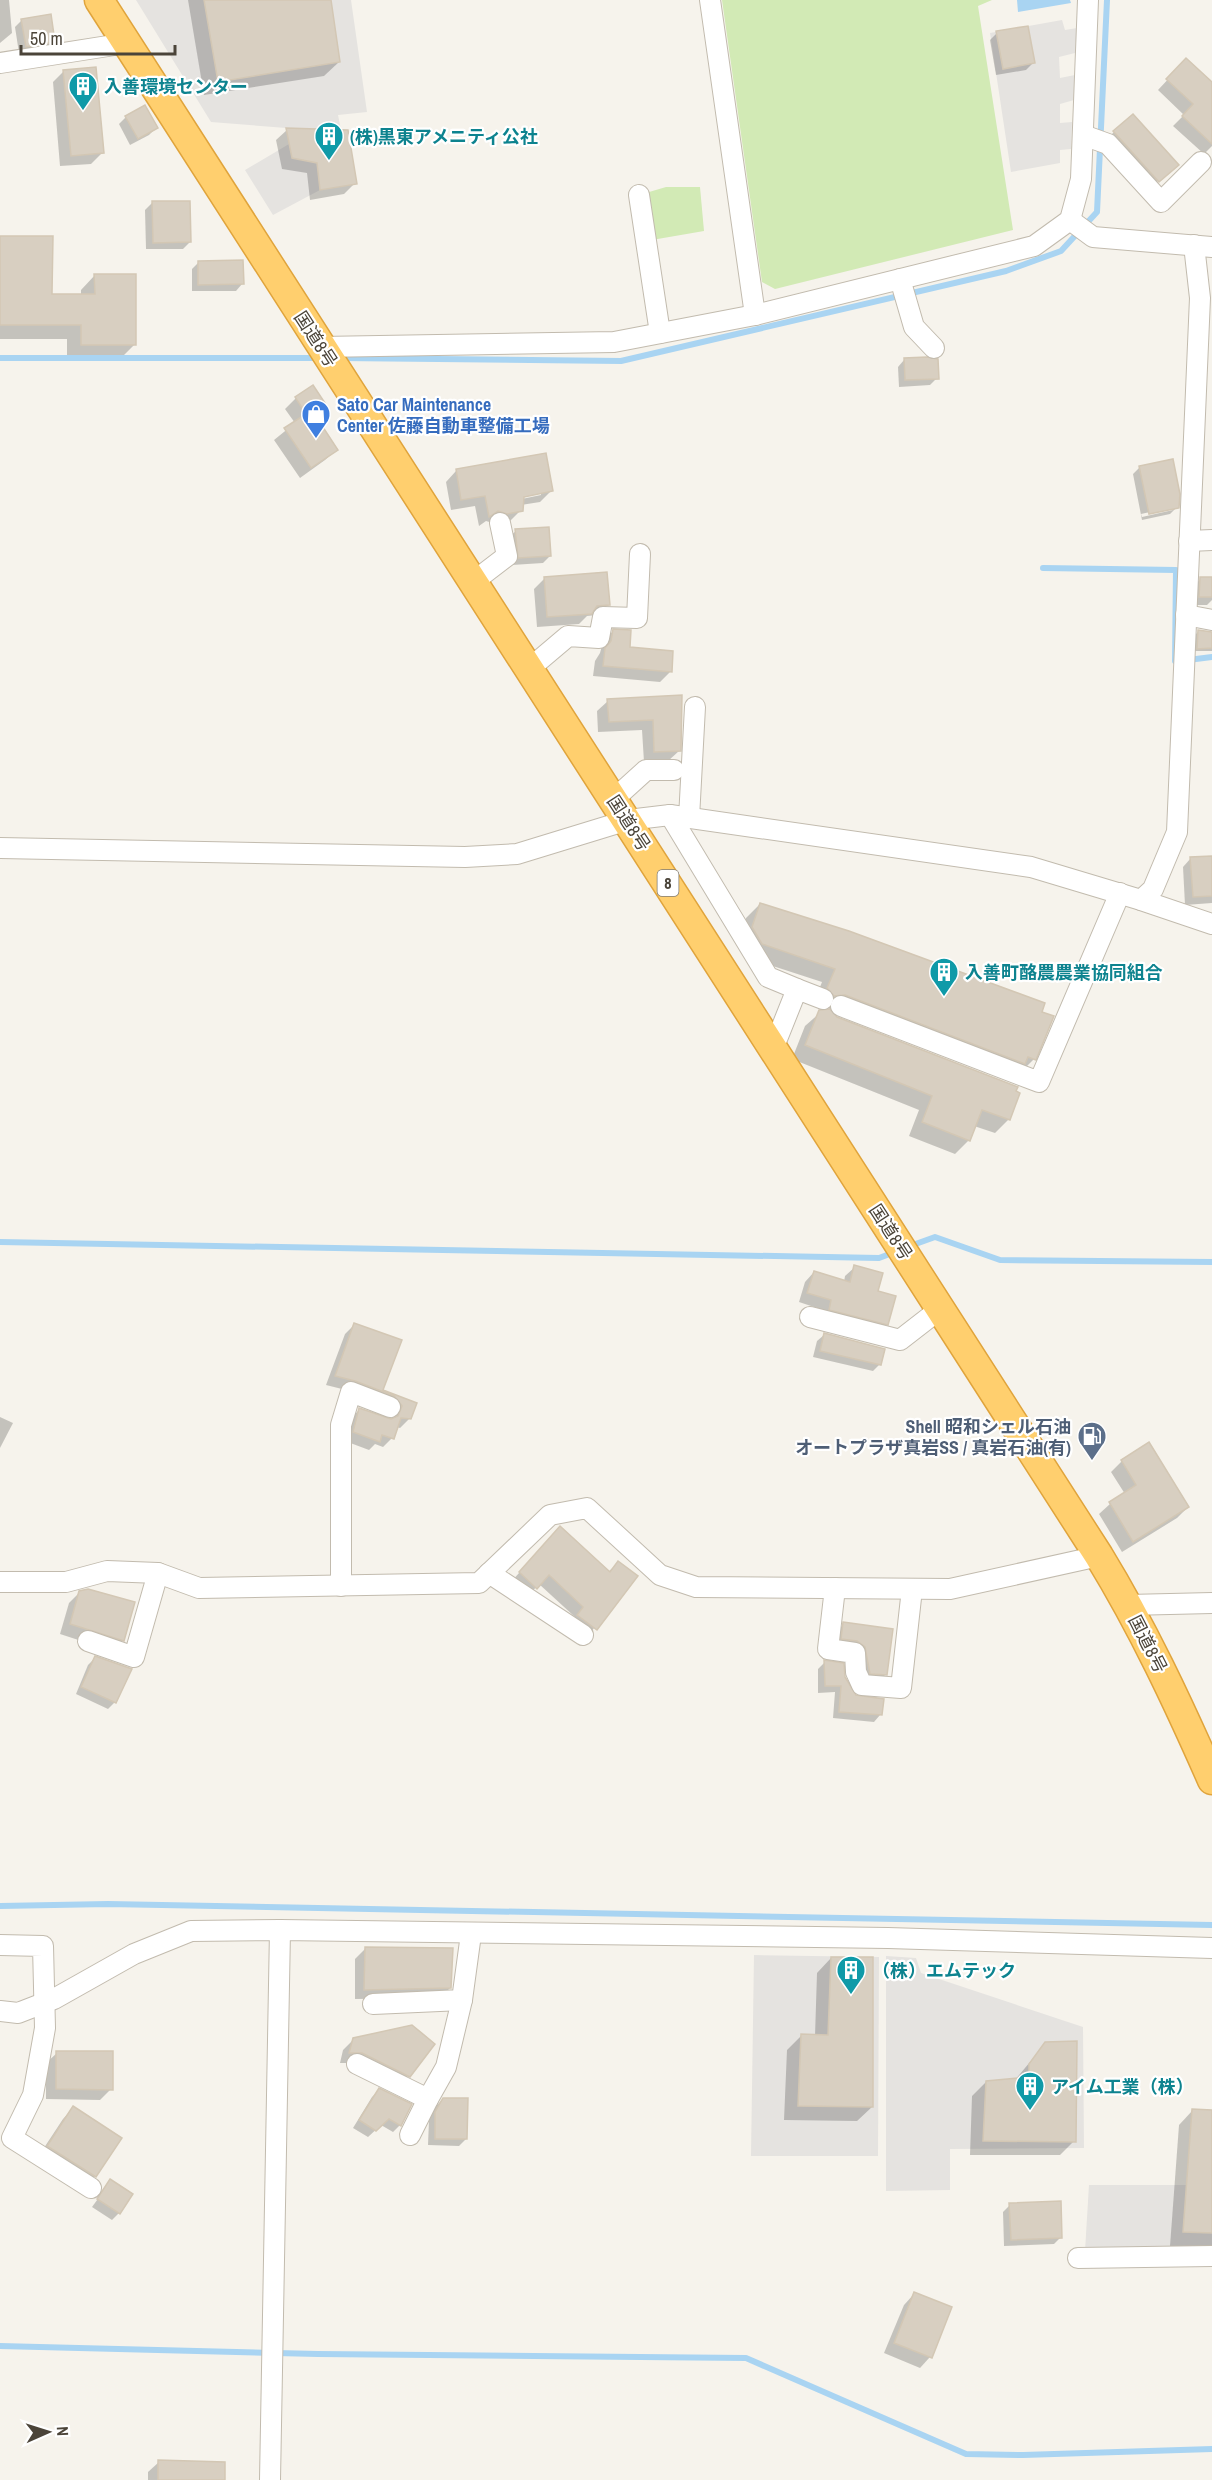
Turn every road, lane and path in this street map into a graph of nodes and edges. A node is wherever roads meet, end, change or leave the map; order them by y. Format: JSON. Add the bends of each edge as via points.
{"nodes":[{"id":1,"x":99,"y":0,"type":"edge"},
{"id":2,"x":710,"y":0,"type":"edge"},
{"id":3,"x":1088,"y":0,"type":"edge"},
{"id":4,"x":127,"y":43,"type":"junction"},
{"id":5,"x":0,"y":63,"type":"edge"},
{"id":6,"x":1083,"y":135,"type":"junction"},
{"id":7,"x":1201,"y":162,"type":"dead end"},
{"id":8,"x":639,"y":195,"type":"dead end"},
{"id":9,"x":1070,"y":220,"type":"junction"},
{"id":10,"x":1203,"y":246,"type":"edge"},
{"id":11,"x":900,"y":279,"type":"junction"},
{"id":12,"x":755,"y":315,"type":"junction"},
{"id":13,"x":660,"y":333,"type":"junction"},
{"id":14,"x":321,"y":347,"type":"junction"},
{"id":15,"x":934,"y":348,"type":"dead end"},
{"id":16,"x":500,"y":523,"type":"dead end"},
{"id":17,"x":1212,"y":540,"type":"edge"},
{"id":18,"x":1189,"y":541,"type":"junction"},
{"id":19,"x":640,"y":554,"type":"dead end"},
{"id":20,"x":473,"y":582,"type":"junction"},
{"id":21,"x":1186,"y":615,"type":"junction"},
{"id":22,"x":1212,"y":620,"type":"edge"},
{"id":23,"x":530,"y":669,"type":"junction"},
{"id":24,"x":695,"y":707,"type":"dead end"},
{"id":25,"x":674,"y":770,"type":"dead end"},
{"id":26,"x":621,"y":810,"type":"junction"},
{"id":27,"x":680,"y":816,"type":"junction"},
{"id":28,"x":0,"y":849,"type":"edge"},
{"id":29,"x":1120,"y":893,"type":"junction"},
{"id":30,"x":1141,"y":900,"type":"junction"},
{"id":31,"x":1212,"y":924,"type":"edge"},
{"id":32,"x":797,"y":989,"type":"junction"},
{"id":33,"x":823,"y":999,"type":"dead end"},
{"id":34,"x":841,"y":1006,"type":"dead end"},
{"id":35,"x":773,"y":1049,"type":"junction"},
{"id":36,"x":940,"y":1309,"type":"junction"},
{"id":37,"x":810,"y":1317,"type":"dead end"},
{"id":38,"x":390,"y":1407,"type":"dead end"},
{"id":39,"x":1100,"y":1556,"type":"junction"},
{"id":40,"x":158,"y":1573,"type":"junction"},
{"id":41,"x":489,"y":1573,"type":"junction"},
{"id":42,"x":0,"y":1581,"type":"edge"},
{"id":43,"x":341,"y":1586,"type":"junction"},
{"id":44,"x":835,"y":1588,"type":"junction"},
{"id":45,"x":912,"y":1589,"type":"junction"},
{"id":46,"x":1212,"y":1603,"type":"edge"},
{"id":47,"x":1128,"y":1605,"type":"junction"},
{"id":48,"x":583,"y":1635,"type":"dead end"},
{"id":49,"x":88,"y":1641,"type":"dead end"},
{"id":50,"x":1212,"y":1780,"type":"edge"},
{"id":51,"x":280,"y":1930,"type":"junction"},
{"id":52,"x":471,"y":1934,"type":"junction"},
{"id":53,"x":0,"y":1945,"type":"edge"},
{"id":54,"x":1212,"y":1948,"type":"edge"},
{"id":55,"x":462,"y":2000,"type":"junction"},
{"id":56,"x":44,"y":2003,"type":"junction"},
{"id":57,"x":373,"y":2004,"type":"dead end"},
{"id":58,"x":0,"y":2011,"type":"edge"},
{"id":59,"x":357,"y":2064,"type":"dead end"},
{"id":60,"x":428,"y":2099,"type":"junction"},
{"id":61,"x":410,"y":2135,"type":"dead end"},
{"id":62,"x":91,"y":2188,"type":"dead end"},
{"id":63,"x":1212,"y":2256,"type":"edge"},
{"id":64,"x":1078,"y":2258,"type":"dead end"},
{"id":65,"x":270,"y":2480,"type":"edge"}],
"edges":[{"from":1,"to":4,"type":"highway","name":"国道8号","number":"8"},
{"from":2,"to":12,"type":"street"},
{"from":3,"to":6,"type":"street"},
{"from":4,"to":5,"type":"street"},
{"from":4,"to":14,"type":"highway","name":"国道8号","number":"8"},
{"from":6,"to":7,"type":"street","via":[[1108,144],[1161,202]]},
{"from":6,"to":9,"type":"street","via":[[1081,179]]},
{"from":8,"to":13,"type":"street"},
{"from":9,"to":10,"type":"street","via":[[1093,237]]},
{"from":9,"to":11,"type":"street","via":[[1034,246]]},
{"from":10,"to":18,"type":"street"},
{"from":11,"to":12,"type":"street"},
{"from":11,"to":15,"type":"street","via":[[914,327]]},
{"from":12,"to":13,"type":"street"},
{"from":13,"to":14,"type":"street","via":[[614,342]]},
{"from":14,"to":20,"type":"highway","name":"国道8号","number":"8"},
{"from":16,"to":20,"type":"street","via":[[507,556]]},
{"from":17,"to":18,"type":"street"},
{"from":18,"to":21,"type":"street"},
{"from":19,"to":23,"type":"street","via":[[637,618],[603,617],[599,638],[568,636]]},
{"from":20,"to":23,"type":"highway","name":"国道8号","number":"8"},
{"from":21,"to":22,"type":"street"},
{"from":21,"to":30,"type":"street","via":[[1177,832],[1153,889]]},
{"from":23,"to":26,"type":"highway","name":"国道8号","number":"8"},
{"from":24,"to":27,"type":"street"},
{"from":25,"to":26,"type":"street","via":[[646,770]]},
{"from":26,"to":27,"type":"street"},
{"from":26,"to":28,"type":"street","via":[[517,854]]},
{"from":26,"to":35,"type":"highway","name":"国道8号","number":"8"},
{"from":27,"to":29,"type":"street","via":[[1031,867]]},
{"from":27,"to":32,"type":"street","via":[[768,977]]},
{"from":29,"to":30,"type":"street"},
{"from":29,"to":34,"type":"street","via":[[1040,1083]]},
{"from":30,"to":31,"type":"street"},
{"from":32,"to":33,"type":"street"},
{"from":32,"to":35,"type":"street"},
{"from":35,"to":36,"type":"highway","name":"国道8号","number":"8"},
{"from":36,"to":37,"type":"street","via":[[900,1340]]},
{"from":36,"to":39,"type":"highway","name":"国道8号","number":"8"},
{"from":38,"to":43,"type":"street","via":[[351,1392],[341,1425]]},
{"from":39,"to":45,"type":"street","via":[[950,1589]]},
{"from":39,"to":47,"type":"highway","name":"国道8号","number":"8"},
{"from":40,"to":42,"type":"street","via":[[107,1571],[66,1582]]},
{"from":40,"to":43,"type":"street","via":[[199,1588]]},
{"from":40,"to":49,"type":"street","via":[[134,1657]]},
{"from":41,"to":43,"type":"street","via":[[479,1583]]},
{"from":41,"to":44,"type":"street","via":[[550,1515],[587,1508],[660,1575],[696,1587]]},
{"from":41,"to":48,"type":"street"},
{"from":44,"to":45,"type":"street"},
{"from":44,"to":45,"type":"street","via":[[828,1649],[855,1653],[861,1685],[901,1688]]},
{"from":46,"to":47,"type":"street"},
{"from":47,"to":50,"type":"highway","name":"国道8号","number":"8"},
{"from":51,"to":52,"type":"street"},
{"from":51,"to":56,"type":"street","via":[[191,1931],[134,1954]]},
{"from":51,"to":65,"type":"street"},
{"from":52,"to":54,"type":"street","via":[[888,1938]]},
{"from":52,"to":55,"type":"street"},
{"from":53,"to":56,"type":"street","via":[[43,1946]]},
{"from":55,"to":57,"type":"street"},
{"from":55,"to":60,"type":"street","via":[[446,2067]]},
{"from":56,"to":58,"type":"street","via":[[18,2013]]},
{"from":56,"to":62,"type":"street","via":[[45,2028],[33,2095],[12,2138]]},
{"from":59,"to":60,"type":"street"},
{"from":60,"to":61,"type":"street"},
{"from":63,"to":64,"type":"street"}]}
